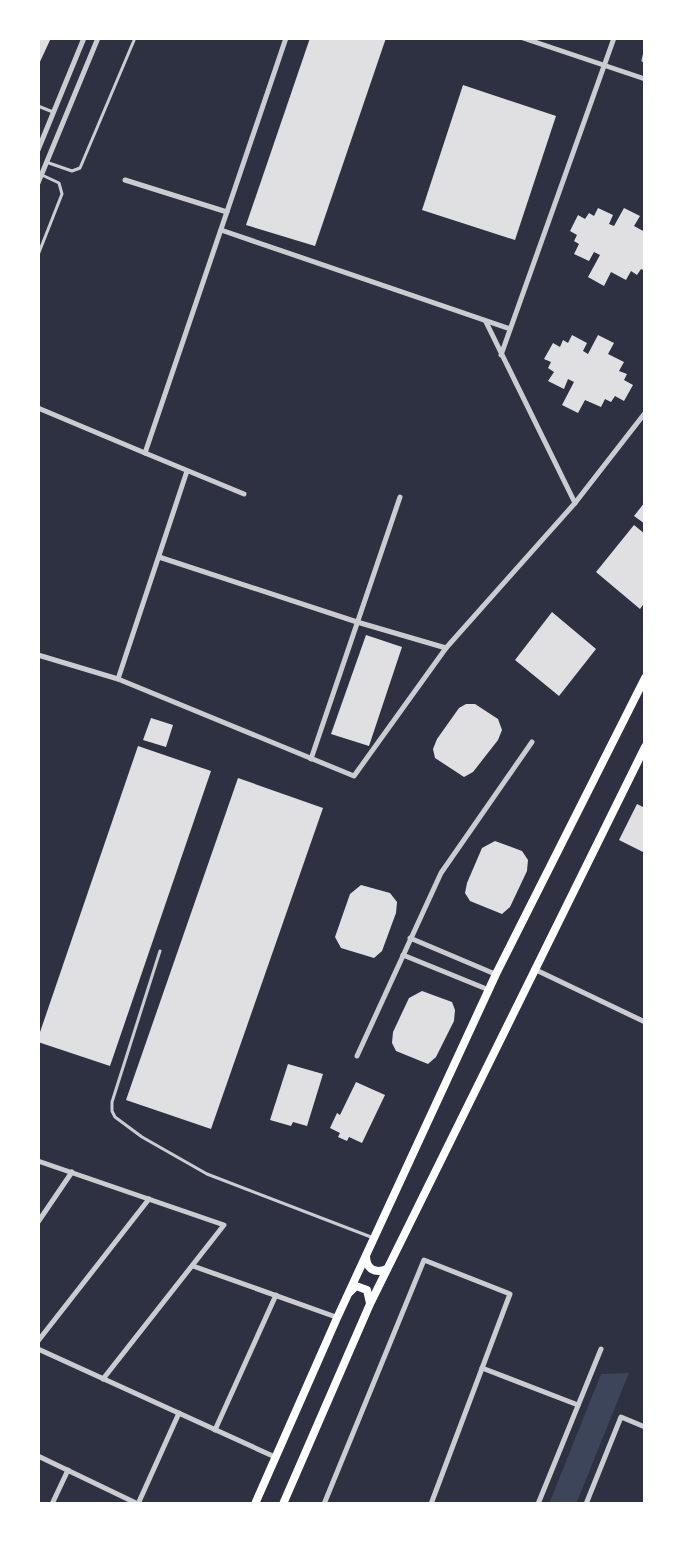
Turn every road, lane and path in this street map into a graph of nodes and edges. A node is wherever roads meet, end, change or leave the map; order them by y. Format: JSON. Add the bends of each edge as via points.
{"nodes":[{"id":1,"x":84,"y":38,"type":"edge"},
{"id":2,"x":98,"y":38,"type":"edge"},
{"id":3,"x":135,"y":38,"type":"edge"},
{"id":4,"x":286,"y":38,"type":"edge"},
{"id":5,"x":523,"y":38,"type":"edge"},
{"id":6,"x":614,"y":38,"type":"edge"},
{"id":7,"x":605,"y":65,"type":"junction"},
{"id":8,"x":645,"y":79,"type":"edge"},
{"id":9,"x":38,"y":106,"type":"edge"},
{"id":10,"x":53,"y":112,"type":"junction"},
{"id":11,"x":38,"y":150,"type":"edge"},
{"id":12,"x":46,"y":162,"type":"junction"},
{"id":13,"x":41,"y":174,"type":"junction"},
{"id":14,"x":125,"y":180,"type":"dead end"},
{"id":15,"x":38,"y":183,"type":"edge"},
{"id":16,"x":227,"y":212,"type":"junction"},
{"id":17,"x":221,"y":230,"type":"junction"},
{"id":18,"x":38,"y":255,"type":"edge"},
{"id":19,"x":485,"y":321,"type":"junction"},
{"id":20,"x":510,"y":329,"type":"junction"},
{"id":21,"x":501,"y":355,"type":"junction"},
{"id":22,"x":38,"y":408,"type":"edge"},
{"id":23,"x":645,"y":413,"type":"edge"},
{"id":24,"x":145,"y":453,"type":"junction"},
{"id":25,"x":187,"y":471,"type":"junction"},
{"id":26,"x":244,"y":494,"type":"dead end"},
{"id":27,"x":400,"y":497,"type":"dead end"},
{"id":28,"x":575,"y":503,"type":"junction"},
{"id":29,"x":159,"y":557,"type":"junction"},
{"id":30,"x":357,"y":622,"type":"junction"},
{"id":31,"x":446,"y":648,"type":"junction"},
{"id":32,"x":38,"y":655,"type":"edge"},
{"id":33,"x":645,"y":678,"type":"edge"},
{"id":34,"x":118,"y":679,"type":"junction"},
{"id":35,"x":532,"y":742,"type":"dead end"},
{"id":36,"x":645,"y":747,"type":"edge"},
{"id":37,"x":311,"y":759,"type":"junction"},
{"id":38,"x":410,"y":938,"type":"junction"},
{"id":39,"x":160,"y":951,"type":"dead end"},
{"id":40,"x":403,"y":955,"type":"junction"},
{"id":41,"x":533,"y":969,"type":"junction"},
{"id":42,"x":496,"y":974,"type":"junction"},
{"id":43,"x":489,"y":990,"type":"junction"},
{"id":44,"x":645,"y":1022,"type":"edge"},
{"id":45,"x":357,"y":1056,"type":"dead end"},
{"id":46,"x":38,"y":1161,"type":"edge"},
{"id":47,"x":72,"y":1172,"type":"junction"},
{"id":48,"x":149,"y":1199,"type":"junction"},
{"id":49,"x":38,"y":1222,"type":"edge"},
{"id":50,"x":374,"y":1238,"type":"junction"},
{"id":51,"x":366,"y":1255,"type":"junction"},
{"id":52,"x":193,"y":1266,"type":"junction"},
{"id":53,"x":387,"y":1269,"type":"junction"},
{"id":54,"x":349,"y":1293,"type":"junction"},
{"id":55,"x":276,"y":1295,"type":"junction"},
{"id":56,"x":370,"y":1304,"type":"junction"},
{"id":57,"x":337,"y":1318,"type":"junction"},
{"id":58,"x":38,"y":1341,"type":"edge"},
{"id":59,"x":38,"y":1349,"type":"edge"},
{"id":60,"x":601,"y":1349,"type":"dead end"},
{"id":61,"x":482,"y":1368,"type":"junction"},
{"id":62,"x":103,"y":1379,"type":"junction"},
{"id":63,"x":579,"y":1405,"type":"junction"},
{"id":64,"x":179,"y":1413,"type":"junction"},
{"id":65,"x":645,"y":1427,"type":"edge"},
{"id":66,"x":215,"y":1430,"type":"junction"},
{"id":67,"x":38,"y":1456,"type":"edge"},
{"id":68,"x":275,"y":1457,"type":"junction"},
{"id":69,"x":68,"y":1470,"type":"junction"},
{"id":70,"x":52,"y":1504,"type":"edge"},
{"id":71,"x":138,"y":1504,"type":"edge"},
{"id":72,"x":255,"y":1504,"type":"edge"},
{"id":73,"x":283,"y":1504,"type":"edge"},
{"id":74,"x":324,"y":1504,"type":"edge"},
{"id":75,"x":431,"y":1504,"type":"edge"},
{"id":76,"x":538,"y":1504,"type":"edge"},
{"id":77,"x":586,"y":1504,"type":"edge"}],
"edges":[{"from":1,"to":10,"type":"street"},
{"from":2,"to":12,"type":"street"},
{"from":3,"to":12,"type":"lane","via":[[80,168],[72,171]]},
{"from":4,"to":16,"type":"street"},
{"from":5,"to":7,"type":"street"},
{"from":6,"to":7,"type":"street"},
{"from":7,"to":8,"type":"street"},
{"from":7,"to":20,"type":"street"},
{"from":9,"to":10,"type":"lane"},
{"from":10,"to":11,"type":"street"},
{"from":12,"to":13,"type":"street"},
{"from":13,"to":15,"type":"street"},
{"from":13,"to":18,"type":"lane","via":[[59,183],[62,194]]},
{"from":14,"to":16,"type":"street"},
{"from":16,"to":17,"type":"street"},
{"from":17,"to":19,"type":"street"},
{"from":17,"to":24,"type":"street"},
{"from":19,"to":20,"type":"street"},
{"from":19,"to":21,"type":"street"},
{"from":20,"to":21,"type":"street"},
{"from":21,"to":28,"type":"street"},
{"from":22,"to":24,"type":"street"},
{"from":23,"to":28,"type":"street"},
{"from":24,"to":25,"type":"street"},
{"from":25,"to":26,"type":"street"},
{"from":25,"to":29,"type":"street"},
{"from":27,"to":30,"type":"street"},
{"from":28,"to":31,"type":"street"},
{"from":29,"to":30,"type":"street"},
{"from":29,"to":34,"type":"street"},
{"from":30,"to":31,"type":"street"},
{"from":30,"to":37,"type":"street"},
{"from":31,"to":37,"type":"street","via":[[354,776]]},
{"from":32,"to":34,"type":"street"},
{"from":33,"to":42,"type":"main road"},
{"from":34,"to":37,"type":"street"},
{"from":35,"to":38,"type":"street","via":[[441,873]]},
{"from":36,"to":41,"type":"main road"},
{"from":38,"to":40,"type":"street"},
{"from":38,"to":42,"type":"street"},
{"from":39,"to":50,"type":"lane","via":[[112,1102],[115,1117],[207,1174]]},
{"from":40,"to":43,"type":"street"},
{"from":40,"to":45,"type":"street"},
{"from":41,"to":44,"type":"street"},
{"from":41,"to":53,"type":"main road"},
{"from":42,"to":43,"type":"main road"},
{"from":43,"to":50,"type":"main road"},
{"from":46,"to":47,"type":"street"},
{"from":47,"to":48,"type":"street"},
{"from":47,"to":49,"type":"street"},
{"from":48,"to":52,"type":"street","via":[[224,1225]]},
{"from":48,"to":58,"type":"street"},
{"from":50,"to":51,"type":"main road"},
{"from":51,"to":53,"type":"main road","via":[[372,1270]]},
{"from":51,"to":54,"type":"main road"},
{"from":52,"to":55,"type":"street"},
{"from":52,"to":62,"type":"street"},
{"from":53,"to":56,"type":"main road"},
{"from":54,"to":56,"type":"main road","via":[[362,1287]]},
{"from":54,"to":57,"type":"main road"},
{"from":55,"to":57,"type":"street"},
{"from":55,"to":66,"type":"street"},
{"from":56,"to":73,"type":"main road"},
{"from":57,"to":68,"type":"main road"},
{"from":59,"to":62,"type":"street"},
{"from":60,"to":63,"type":"street"},
{"from":61,"to":63,"type":"street"},
{"from":61,"to":74,"type":"street","via":[[510,1294],[424,1260]]},
{"from":61,"to":75,"type":"street"},
{"from":62,"to":64,"type":"street"},
{"from":63,"to":76,"type":"street"},
{"from":64,"to":66,"type":"street"},
{"from":64,"to":71,"type":"street"},
{"from":65,"to":77,"type":"street","via":[[621,1417]]},
{"from":66,"to":68,"type":"street"},
{"from":67,"to":69,"type":"street"},
{"from":68,"to":72,"type":"main road"},
{"from":69,"to":70,"type":"street"},
{"from":69,"to":71,"type":"street"}]}
